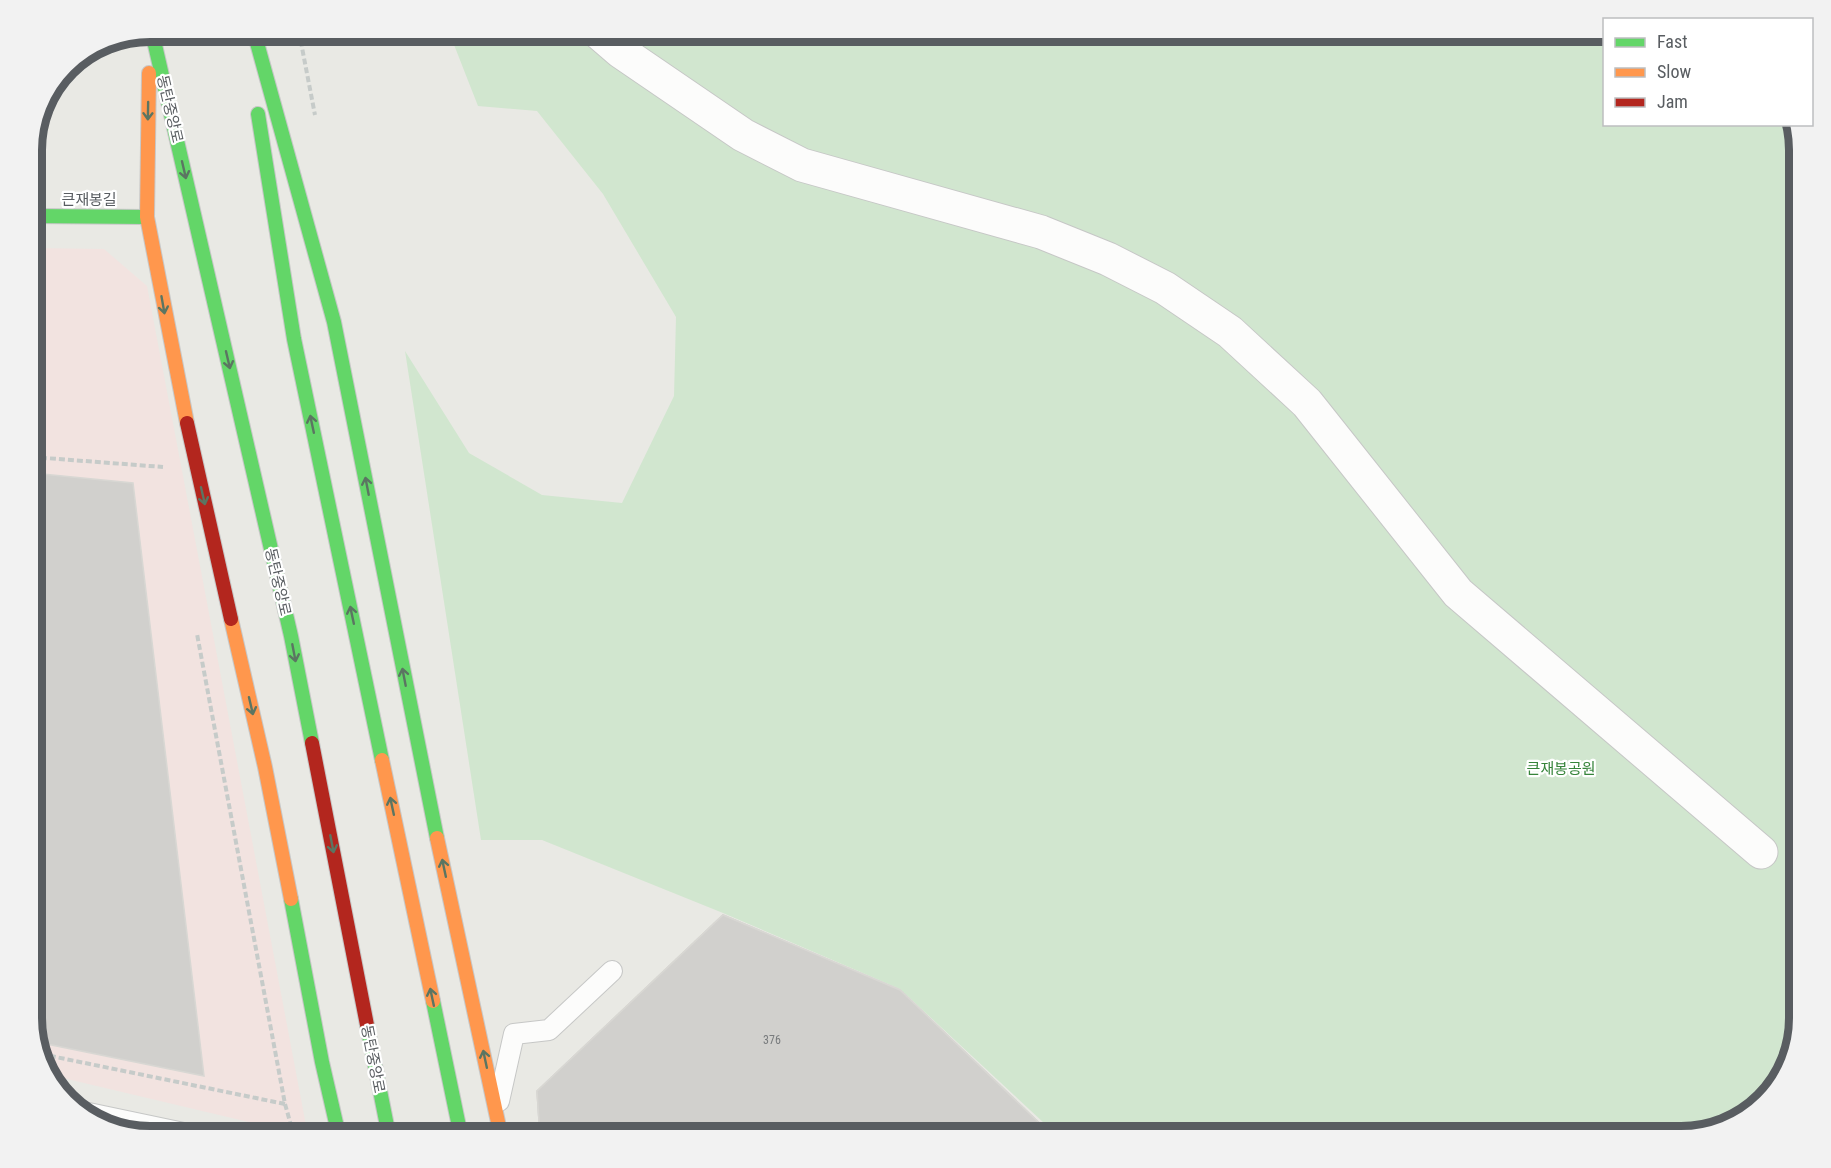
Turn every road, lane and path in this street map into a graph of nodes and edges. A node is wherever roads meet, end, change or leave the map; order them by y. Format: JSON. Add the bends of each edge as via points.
{"nodes":[{"id":1,"x":151,"y":42,"type":"edge"},
{"id":2,"x":153,"y":42,"type":"edge"},
{"id":3,"x":247,"y":42,"type":"edge"},
{"id":4,"x":257,"y":42,"type":"edge"},
{"id":5,"x":610,"y":42,"type":"edge"},
{"id":6,"x":253,"y":79,"type":"dead end"},
{"id":7,"x":256,"y":102,"type":"dead end"},
{"id":8,"x":42,"y":216,"type":"edge"},
{"id":9,"x":147,"y":217,"type":"junction"},
{"id":10,"x":163,"y":457,"type":"dead end"},
{"id":11,"x":42,"y":459,"type":"edge"},
{"id":12,"x":196,"y":631,"type":"dead end"},
{"id":13,"x":1761,"y":852,"type":"dead end"},
{"id":14,"x":612,"y":971,"type":"dead end"},
{"id":15,"x":49,"y":1056,"type":"edge"},
{"id":16,"x":285,"y":1104,"type":"junction"},
{"id":17,"x":496,"y":1112,"type":"junction"},
{"id":18,"x":111,"y":1118,"type":"edge"},
{"id":19,"x":144,"y":1126,"type":"edge"},
{"id":20,"x":291,"y":1126,"type":"edge"},
{"id":21,"x":336,"y":1126,"type":"edge"},
{"id":22,"x":386,"y":1126,"type":"edge"},
{"id":23,"x":459,"y":1126,"type":"edge"},
{"id":24,"x":499,"y":1126,"type":"edge"}],
"edges":[{"from":1,"to":9,"type":"street","one_way":true},
{"from":2,"to":22,"type":"street","name":"동탄중앙로","one_way":true,"via":[[291,636]]},
{"from":3,"to":6,"type":"street"},
{"from":17,"to":4,"type":"street","one_way":true,"via":[[421,763],[334,322]]},
{"from":5,"to":13,"type":"street","via":[[743,135],[802,165],[1041,232],[1165,288],[1230,332],[1307,403],[1458,593]]},
{"from":23,"to":7,"type":"street","one_way":true,"via":[[294,339]]},
{"from":8,"to":9,"type":"street","name":"큰재봉길"},
{"from":9,"to":21,"type":"street","one_way":true,"via":[[181,399],[265,767]]},
{"from":10,"to":11,"type":"path","via":[[164,467]]},
{"from":12,"to":16,"type":"path"},
{"from":14,"to":17,"type":"lane","via":[[549,1030],[514,1034]]},
{"from":15,"to":16,"type":"path"},
{"from":16,"to":20,"type":"path"},
{"from":17,"to":24,"type":"street"},
{"from":18,"to":19,"type":"lane"}]}
